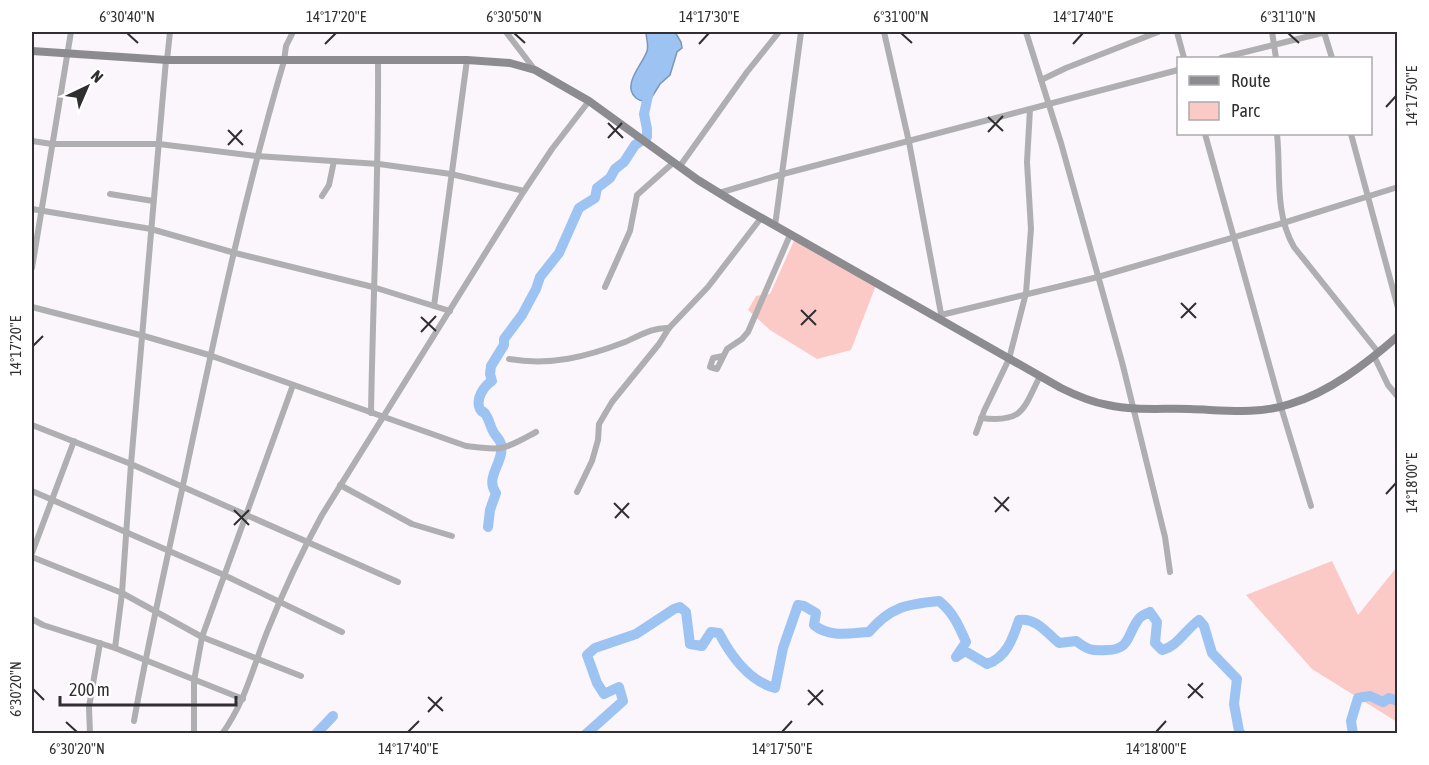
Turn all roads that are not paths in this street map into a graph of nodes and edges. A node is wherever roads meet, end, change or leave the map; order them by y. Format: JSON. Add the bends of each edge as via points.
{"nodes":[{"id":1,"x":71,"y":32,"type":"edge"},
{"id":2,"x":170,"y":32,"type":"edge"},
{"id":3,"x":293,"y":32,"type":"edge"},
{"id":4,"x":506,"y":32,"type":"edge"},
{"id":5,"x":779,"y":32,"type":"edge"},
{"id":6,"x":801,"y":32,"type":"edge"},
{"id":7,"x":884,"y":32,"type":"edge"},
{"id":8,"x":1158,"y":32,"type":"edge"},
{"id":9,"x":1177,"y":32,"type":"edge"},
{"id":10,"x":1272,"y":32,"type":"edge"},
{"id":11,"x":1325,"y":32,"type":"edge"},
{"id":12,"x":1026,"y":33,"type":"edge"},
{"id":13,"x":1274,"y":45,"type":"junction"},
{"id":14,"x":32,"y":51,"type":"edge"},
{"id":15,"x":68,"y":54,"type":"junction"},
{"id":16,"x":1184,"y":57,"type":"edge"},
{"id":17,"x":1225,"y":57,"type":"edge"},
{"id":18,"x":1276,"y":57,"type":"edge"},
{"id":19,"x":1332,"y":57,"type":"edge"},
{"id":20,"x":378,"y":59,"type":"junction"},
{"id":21,"x":166,"y":60,"type":"junction"},
{"id":22,"x":467,"y":60,"type":"junction"},
{"id":23,"x":284,"y":61,"type":"junction"},
{"id":24,"x":535,"y":70,"type":"junction"},
{"id":25,"x":1177,"y":71,"type":"edge"},
{"id":26,"x":1041,"y":80,"type":"junction"},
{"id":27,"x":589,"y":101,"type":"junction"},
{"id":28,"x":1048,"y":104,"type":"junction"},
{"id":29,"x":1030,"y":109,"type":"junction"},
{"id":30,"x":1205,"y":135,"type":"edge"},
{"id":31,"x":1277,"y":135,"type":"edge"},
{"id":32,"x":1351,"y":135,"type":"edge"},
{"id":33,"x":32,"y":141,"type":"edge"},
{"id":34,"x":909,"y":142,"type":"junction"},
{"id":35,"x":52,"y":144,"type":"junction"},
{"id":36,"x":159,"y":144,"type":"junction"},
{"id":37,"x":256,"y":156,"type":"junction"},
{"id":38,"x":334,"y":161,"type":"junction"},
{"id":39,"x":379,"y":164,"type":"junction"},
{"id":40,"x":677,"y":164,"type":"junction"},
{"id":41,"x":451,"y":174,"type":"junction"},
{"id":42,"x":783,"y":174,"type":"junction"},
{"id":43,"x":1398,"y":188,"type":"edge"},
{"id":44,"x":525,"y":191,"type":"junction"},
{"id":45,"x":110,"y":194,"type":"dead end"},
{"id":46,"x":718,"y":194,"type":"junction"},
{"id":47,"x":322,"y":196,"type":"dead end"},
{"id":48,"x":1367,"y":196,"type":"junction"},
{"id":49,"x":153,"y":201,"type":"junction"},
{"id":50,"x":32,"y":209,"type":"edge"},
{"id":51,"x":42,"y":210,"type":"junction"},
{"id":52,"x":761,"y":218,"type":"junction"},
{"id":53,"x":1283,"y":223,"type":"junction"},
{"id":54,"x":775,"y":226,"type":"junction"},
{"id":55,"x":151,"y":229,"type":"junction"},
{"id":56,"x":790,"y":235,"type":"junction"},
{"id":57,"x":1233,"y":238,"type":"junction"},
{"id":58,"x":235,"y":253,"type":"junction"},
{"id":59,"x":32,"y":268,"type":"edge"},
{"id":60,"x":1098,"y":277,"type":"junction"},
{"id":61,"x":373,"y":287,"type":"junction"},
{"id":62,"x":605,"y":287,"type":"dead end"},
{"id":63,"x":1026,"y":293,"type":"junction"},
{"id":64,"x":434,"y":306,"type":"junction"},
{"id":65,"x":32,"y":308,"type":"edge"},
{"id":66,"x":1398,"y":308,"type":"edge"},
{"id":67,"x":450,"y":311,"type":"junction"},
{"id":68,"x":941,"y":318,"type":"junction"},
{"id":69,"x":669,"y":328,"type":"junction"},
{"id":70,"x":144,"y":336,"type":"junction"},
{"id":71,"x":1398,"y":336,"type":"edge"},
{"id":72,"x":1376,"y":354,"type":"junction"},
{"id":73,"x":209,"y":356,"type":"junction"},
{"id":74,"x":723,"y":356,"type":"dead end"},
{"id":75,"x":509,"y":359,"type":"dead end"},
{"id":76,"x":1009,"y":359,"type":"junction"},
{"id":77,"x":1040,"y":376,"type":"junction"},
{"id":78,"x":293,"y":385,"type":"junction"},
{"id":79,"x":1398,"y":397,"type":"edge"},
{"id":80,"x":1281,"y":407,"type":"junction"},
{"id":81,"x":1133,"y":408,"type":"junction"},
{"id":82,"x":371,"y":413,"type":"junction"},
{"id":83,"x":384,"y":417,"type":"junction"},
{"id":84,"x":981,"y":418,"type":"junction"},
{"id":85,"x":32,"y":425,"type":"edge"},
{"id":86,"x":536,"y":432,"type":"dead end"},
{"id":87,"x":976,"y":433,"type":"dead end"},
{"id":88,"x":74,"y":441,"type":"junction"},
{"id":89,"x":131,"y":464,"type":"junction"},
{"id":90,"x":340,"y":485,"type":"junction"},
{"id":91,"x":182,"y":488,"type":"junction"},
{"id":92,"x":32,"y":491,"type":"edge"},
{"id":93,"x":577,"y":492,"type":"dead end"},
{"id":94,"x":51,"y":499,"type":"junction"},
{"id":95,"x":1311,"y":506,"type":"dead end"},
{"id":96,"x":247,"y":516,"type":"junction"},
{"id":97,"x":127,"y":534,"type":"junction"},
{"id":98,"x":452,"y":536,"type":"dead end"},
{"id":99,"x":308,"y":542,"type":"junction"},
{"id":100,"x":167,"y":551,"type":"junction"},
{"id":101,"x":32,"y":555,"type":"edge"},
{"id":102,"x":1170,"y":572,"type":"dead end"},
{"id":103,"x":224,"y":575,"type":"junction"},
{"id":104,"x":398,"y":582,"type":"dead end"},
{"id":105,"x":123,"y":593,"type":"junction"},
{"id":106,"x":281,"y":602,"type":"junction"},
{"id":107,"x":157,"y":611,"type":"junction"},
{"id":108,"x":32,"y":619,"type":"edge"},
{"id":109,"x":342,"y":632,"type":"dead end"},
{"id":110,"x":202,"y":637,"type":"junction"},
{"id":111,"x":100,"y":643,"type":"junction"},
{"id":112,"x":116,"y":648,"type":"junction"},
{"id":113,"x":257,"y":660,"type":"junction"},
{"id":114,"x":145,"y":661,"type":"junction"},
{"id":115,"x":301,"y":676,"type":"dead end"},
{"id":116,"x":194,"y":681,"type":"junction"},
{"id":117,"x":243,"y":699,"type":"junction"},
{"id":118,"x":134,"y":721,"type":"dead end"},
{"id":119,"x":90,"y":734,"type":"edge"},
{"id":120,"x":194,"y":734,"type":"edge"},
{"id":121,"x":222,"y":734,"type":"edge"}],
"edges":[{"from":1,"to":15,"type":"street"},
{"from":2,"to":21,"type":"street"},
{"from":3,"to":23,"type":"street"},
{"from":4,"to":24,"type":"street"},
{"from":5,"to":40,"type":"street"},
{"from":6,"to":42,"type":"street"},
{"from":7,"to":34,"type":"street"},
{"from":8,"to":26,"type":"street"},
{"from":9,"to":16,"type":"street"},
{"from":10,"to":13,"type":"street"},
{"from":11,"to":13,"type":"street"},
{"from":11,"to":19,"type":"street"},
{"from":12,"to":26,"type":"street"},
{"from":13,"to":17,"type":"street"},
{"from":13,"to":18,"type":"street"},
{"from":14,"to":15,"type":"street"},
{"from":15,"to":21,"type":"street"},
{"from":15,"to":35,"type":"street"},
{"from":20,"to":22,"type":"street"},
{"from":20,"to":23,"type":"street"},
{"from":20,"to":39,"type":"street"},
{"from":21,"to":23,"type":"street"},
{"from":21,"to":36,"type":"street"},
{"from":22,"to":24,"type":"street","via":[[510,63]]},
{"from":22,"to":41,"type":"street"},
{"from":23,"to":37,"type":"street"},
{"from":24,"to":27,"type":"street"},
{"from":25,"to":28,"type":"street"},
{"from":26,"to":28,"type":"street"},
{"from":27,"to":40,"type":"street"},
{"from":27,"to":44,"type":"street"},
{"from":28,"to":29,"type":"street"},
{"from":28,"to":60,"type":"street"},
{"from":29,"to":34,"type":"street"},
{"from":29,"to":63,"type":"street","via":[[1027,162],[1031,229]]},
{"from":30,"to":57,"type":"street"},
{"from":31,"to":53,"type":"street"},
{"from":32,"to":48,"type":"street"},
{"from":33,"to":35,"type":"street"},
{"from":34,"to":42,"type":"street"},
{"from":34,"to":68,"type":"street"},
{"from":35,"to":36,"type":"street"},
{"from":35,"to":51,"type":"street"},
{"from":36,"to":37,"type":"street"},
{"from":36,"to":49,"type":"street"},
{"from":37,"to":38,"type":"street"},
{"from":37,"to":58,"type":"street"},
{"from":38,"to":39,"type":"street"},
{"from":38,"to":47,"type":"street","via":[[329,185]]},
{"from":39,"to":41,"type":"street"},
{"from":39,"to":61,"type":"street"},
{"from":40,"to":46,"type":"street"},
{"from":40,"to":62,"type":"street","via":[[637,195],[630,231]]},
{"from":41,"to":44,"type":"street"},
{"from":41,"to":64,"type":"street"},
{"from":42,"to":46,"type":"street"},
{"from":42,"to":54,"type":"street"},
{"from":43,"to":48,"type":"street"},
{"from":44,"to":67,"type":"street"},
{"from":45,"to":49,"type":"street"},
{"from":46,"to":52,"type":"street"},
{"from":48,"to":53,"type":"street"},
{"from":48,"to":66,"type":"street"},
{"from":49,"to":55,"type":"street"},
{"from":50,"to":51,"type":"street"},
{"from":51,"to":55,"type":"street"},
{"from":51,"to":59,"type":"street"},
{"from":52,"to":54,"type":"street"},
{"from":52,"to":69,"type":"street","via":[[708,287]]},
{"from":53,"to":57,"type":"street"},
{"from":53,"to":72,"type":"street","via":[[1294,247]]},
{"from":54,"to":56,"type":"street"},
{"from":55,"to":58,"type":"street"},
{"from":55,"to":70,"type":"street"},
{"from":56,"to":68,"type":"street"},
{"from":56,"to":74,"type":"street","via":[[748,332],[727,348]]},
{"from":57,"to":60,"type":"street"},
{"from":57,"to":80,"type":"street"},
{"from":58,"to":61,"type":"street"},
{"from":58,"to":73,"type":"street"},
{"from":60,"to":63,"type":"street"},
{"from":60,"to":81,"type":"street"},
{"from":61,"to":64,"type":"street"},
{"from":61,"to":82,"type":"street"},
{"from":63,"to":68,"type":"street"},
{"from":63,"to":76,"type":"street"},
{"from":64,"to":67,"type":"street"},
{"from":65,"to":70,"type":"street"},
{"from":67,"to":83,"type":"street"},
{"from":68,"to":76,"type":"street"},
{"from":69,"to":75,"type":"street","via":[[655,329],[569,360]]},
{"from":69,"to":93,"type":"street","via":[[602,418],[592,460]]},
{"from":70,"to":73,"type":"street"},
{"from":70,"to":89,"type":"street"},
{"from":71,"to":72,"type":"street"},
{"from":72,"to":79,"type":"street"},
{"from":72,"to":80,"type":"street","via":[[1318,392]]},
{"from":73,"to":78,"type":"street"},
{"from":73,"to":91,"type":"street"},
{"from":76,"to":77,"type":"street"},
{"from":76,"to":84,"type":"street"},
{"from":77,"to":81,"type":"street","via":[[1098,403]]},
{"from":77,"to":84,"type":"street","via":[[1017,415],[1005,420]]},
{"from":78,"to":82,"type":"street"},
{"from":78,"to":96,"type":"street"},
{"from":80,"to":81,"type":"street","via":[[1247,411]]},
{"from":80,"to":95,"type":"street"},
{"from":81,"to":102,"type":"street"},
{"from":82,"to":83,"type":"street"},
{"from":83,"to":86,"type":"street","via":[[465,446],[491,450],[511,446]]},
{"from":83,"to":90,"type":"street"},
{"from":84,"to":87,"type":"street"},
{"from":85,"to":88,"type":"street"},
{"from":88,"to":89,"type":"street"},
{"from":88,"to":94,"type":"street"},
{"from":89,"to":91,"type":"street"},
{"from":89,"to":97,"type":"street"},
{"from":90,"to":98,"type":"street","via":[[405,520]]},
{"from":90,"to":99,"type":"street"},
{"from":91,"to":96,"type":"street"},
{"from":91,"to":100,"type":"street"},
{"from":92,"to":94,"type":"street"},
{"from":94,"to":97,"type":"street"},
{"from":94,"to":101,"type":"street"},
{"from":96,"to":99,"type":"street"},
{"from":96,"to":103,"type":"street"},
{"from":97,"to":100,"type":"street"},
{"from":97,"to":105,"type":"street"},
{"from":99,"to":104,"type":"street"},
{"from":99,"to":106,"type":"street"},
{"from":100,"to":103,"type":"street"},
{"from":100,"to":107,"type":"street"},
{"from":101,"to":105,"type":"street"},
{"from":103,"to":106,"type":"street"},
{"from":103,"to":110,"type":"street"},
{"from":105,"to":107,"type":"street"},
{"from":105,"to":112,"type":"street"},
{"from":106,"to":109,"type":"street"},
{"from":106,"to":113,"type":"street"},
{"from":107,"to":110,"type":"street"},
{"from":107,"to":114,"type":"street"},
{"from":108,"to":111,"type":"street"},
{"from":110,"to":113,"type":"street"},
{"from":110,"to":116,"type":"street"},
{"from":111,"to":112,"type":"street"},
{"from":111,"to":119,"type":"street","via":[[89,707]]},
{"from":112,"to":114,"type":"street"},
{"from":113,"to":115,"type":"street"},
{"from":113,"to":117,"type":"street"},
{"from":114,"to":116,"type":"street"},
{"from":114,"to":118,"type":"street"},
{"from":116,"to":117,"type":"street"},
{"from":116,"to":120,"type":"street"},
{"from":117,"to":121,"type":"street"}]}
